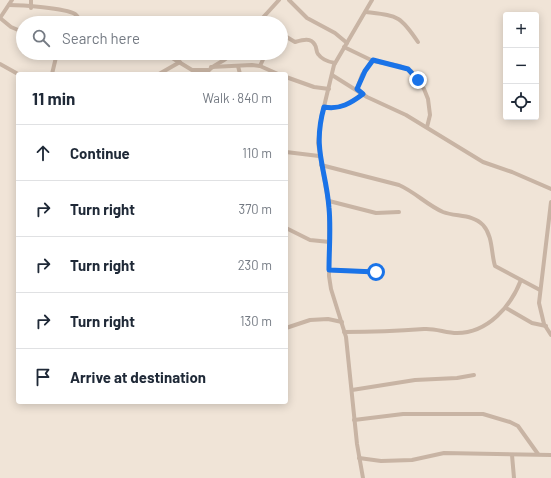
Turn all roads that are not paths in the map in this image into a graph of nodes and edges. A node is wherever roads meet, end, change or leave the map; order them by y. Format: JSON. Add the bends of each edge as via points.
{"nodes":[{"id":1,"x":12,"y":0,"type":"edge"},
{"id":2,"x":31,"y":0,"type":"edge"},
{"id":3,"x":279,"y":0,"type":"edge"},
{"id":4,"x":289,"y":0,"type":"edge"},
{"id":5,"x":372,"y":0,"type":"edge"},
{"id":6,"x":9,"y":5,"type":"junction"},
{"id":7,"x":31,"y":8,"type":"junction"},
{"id":8,"x":366,"y":12,"type":"junction"},
{"id":9,"x":77,"y":16,"type":"edge"},
{"id":10,"x":264,"y":16,"type":"edge"},
{"id":11,"x":0,"y":18,"type":"edge"},
{"id":12,"x":16,"y":29,"type":"edge"},
{"id":13,"x":288,"y":38,"type":"edge"},
{"id":14,"x":347,"y":42,"type":"junction"},
{"id":15,"x":418,"y":42,"type":"dead end"},
{"id":16,"x":344,"y":47,"type":"junction"},
{"id":17,"x":55,"y":60,"type":"edge"},
{"id":18,"x":176,"y":60,"type":"edge"},
{"id":19,"x":226,"y":60,"type":"edge"},
{"id":20,"x":263,"y":60,"type":"edge"},
{"id":21,"x":373,"y":60,"type":"junction"},
{"id":22,"x":180,"y":62,"type":"junction"},
{"id":23,"x":335,"y":63,"type":"junction"},
{"id":24,"x":0,"y":64,"type":"edge"},
{"id":25,"x":238,"y":66,"type":"junction"},
{"id":26,"x":260,"y":66,"type":"junction"},
{"id":27,"x":208,"y":70,"type":"edge"},
{"id":28,"x":52,"y":72,"type":"edge"},
{"id":29,"x":162,"y":72,"type":"edge"},
{"id":30,"x":240,"y":72,"type":"edge"},
{"id":31,"x":274,"y":72,"type":"edge"},
{"id":32,"x":16,"y":73,"type":"edge"},
{"id":33,"x":332,"y":75,"type":"junction"},
{"id":34,"x":288,"y":78,"type":"edge"},
{"id":35,"x":329,"y":89,"type":"junction"},
{"id":36,"x":357,"y":89,"type":"junction"},
{"id":37,"x":363,"y":94,"type":"junction"},
{"id":38,"x":324,"y":107,"type":"junction"},
{"id":39,"x":427,"y":127,"type":"junction"},
{"id":40,"x":288,"y":152,"type":"edge"},
{"id":41,"x":319,"y":156,"type":"junction"},
{"id":42,"x":321,"y":165,"type":"junction"},
{"id":43,"x":551,"y":189,"type":"edge"},
{"id":44,"x":328,"y":201,"type":"junction"},
{"id":45,"x":551,"y":202,"type":"edge"},
{"id":46,"x":399,"y":212,"type":"dead end"},
{"id":47,"x":288,"y":229,"type":"edge"},
{"id":48,"x":549,"y":235,"type":"edge"},
{"id":49,"x":330,"y":242,"type":"junction"},
{"id":50,"x":329,"y":270,"type":"junction"},
{"id":51,"x":380,"y":272,"type":"dead end"},
{"id":52,"x":521,"y":280,"type":"junction"},
{"id":53,"x":540,"y":290,"type":"junction"},
{"id":54,"x":506,"y":308,"type":"junction"},
{"id":55,"x":342,"y":322,"type":"junction"},
{"id":56,"x":546,"y":326,"type":"junction"},
{"id":57,"x":288,"y":327,"type":"edge"},
{"id":58,"x":344,"y":332,"type":"junction"},
{"id":59,"x":551,"y":335,"type":"edge"},
{"id":60,"x":474,"y":375,"type":"dead end"},
{"id":61,"x":352,"y":390,"type":"junction"},
{"id":62,"x":354,"y":420,"type":"junction"},
{"id":63,"x":538,"y":454,"type":"junction"},
{"id":64,"x":512,"y":455,"type":"junction"},
{"id":65,"x":551,"y":455,"type":"edge"},
{"id":66,"x":359,"y":458,"type":"junction"},
{"id":67,"x":364,"y":478,"type":"edge"},
{"id":68,"x":514,"y":478,"type":"edge"}],
"edges":[{"from":1,"to":6,"type":"street"},
{"from":2,"to":7,"type":"street"},
{"from":3,"to":10,"type":"street"},
{"from":4,"to":14,"type":"street","via":[[307,18]]},
{"from":5,"to":8,"type":"street"},
{"from":6,"to":7,"type":"street"},
{"from":6,"to":11,"type":"street"},
{"from":7,"to":9,"type":"street","via":[[49,8]]},
{"from":8,"to":14,"type":"street"},
{"from":8,"to":15,"type":"street","via":[[393,15],[401,19],[409,26]]},
{"from":11,"to":12,"type":"street"},
{"from":13,"to":23,"type":"street","via":[[295,42],[303,40],[314,43],[322,59]]},
{"from":14,"to":16,"type":"street"},
{"from":16,"to":21,"type":"street"},
{"from":16,"to":23,"type":"street"},
{"from":17,"to":28,"type":"street"},
{"from":18,"to":22,"type":"street"},
{"from":19,"to":27,"type":"street"},
{"from":20,"to":26,"type":"street"},
{"from":21,"to":36,"type":"street"},
{"from":21,"to":39,"type":"street","via":[[411,71],[428,99],[430,115]]},
{"from":22,"to":27,"type":"street","via":[[192,70]]},
{"from":22,"to":29,"type":"street"},
{"from":23,"to":33,"type":"street"},
{"from":24,"to":32,"type":"street"},
{"from":25,"to":26,"type":"street"},
{"from":25,"to":27,"type":"street"},
{"from":25,"to":30,"type":"street"},
{"from":26,"to":31,"type":"street"},
{"from":33,"to":35,"type":"street"},
{"from":33,"to":36,"type":"street"},
{"from":34,"to":35,"type":"street","via":[[314,87]]},
{"from":35,"to":38,"type":"street"},
{"from":36,"to":37,"type":"street"},
{"from":37,"to":38,"type":"street","via":[[342,107]]},
{"from":37,"to":39,"type":"street"},
{"from":38,"to":41,"type":"street","via":[[319,128]]},
{"from":39,"to":43,"type":"street","via":[[483,162]]},
{"from":40,"to":41,"type":"street"},
{"from":41,"to":42,"type":"street"},
{"from":42,"to":44,"type":"street"},
{"from":42,"to":52,"type":"street","via":[[399,185],[444,212],[479,222],[488,232],[495,266]]},
{"from":44,"to":46,"type":"street","via":[[376,213]]},
{"from":44,"to":49,"type":"street"},
{"from":45,"to":48,"type":"street"},
{"from":47,"to":49,"type":"street","via":[[303,237]]},
{"from":48,"to":53,"type":"street"},
{"from":49,"to":50,"type":"street"},
{"from":50,"to":51,"type":"street"},
{"from":50,"to":55,"type":"street","via":[[331,289]]},
{"from":52,"to":53,"type":"street"},
{"from":52,"to":54,"type":"street"},
{"from":53,"to":56,"type":"street","via":[[541,313]]},
{"from":54,"to":56,"type":"street","via":[[532,323]]},
{"from":54,"to":58,"type":"street","via":[[480,329],[462,333],[424,329]]},
{"from":55,"to":57,"type":"street","via":[[328,319],[310,320]]},
{"from":55,"to":58,"type":"street"},
{"from":56,"to":59,"type":"street"},
{"from":58,"to":61,"type":"street"},
{"from":60,"to":61,"type":"street","via":[[415,380]]},
{"from":61,"to":62,"type":"street"},
{"from":62,"to":63,"type":"street","via":[[403,414],[483,414],[518,426]]},
{"from":62,"to":66,"type":"street"},
{"from":63,"to":64,"type":"street"},
{"from":63,"to":65,"type":"street"},
{"from":64,"to":66,"type":"street","via":[[444,452],[412,460],[381,461]]},
{"from":64,"to":68,"type":"street"},
{"from":66,"to":67,"type":"street"}]}
